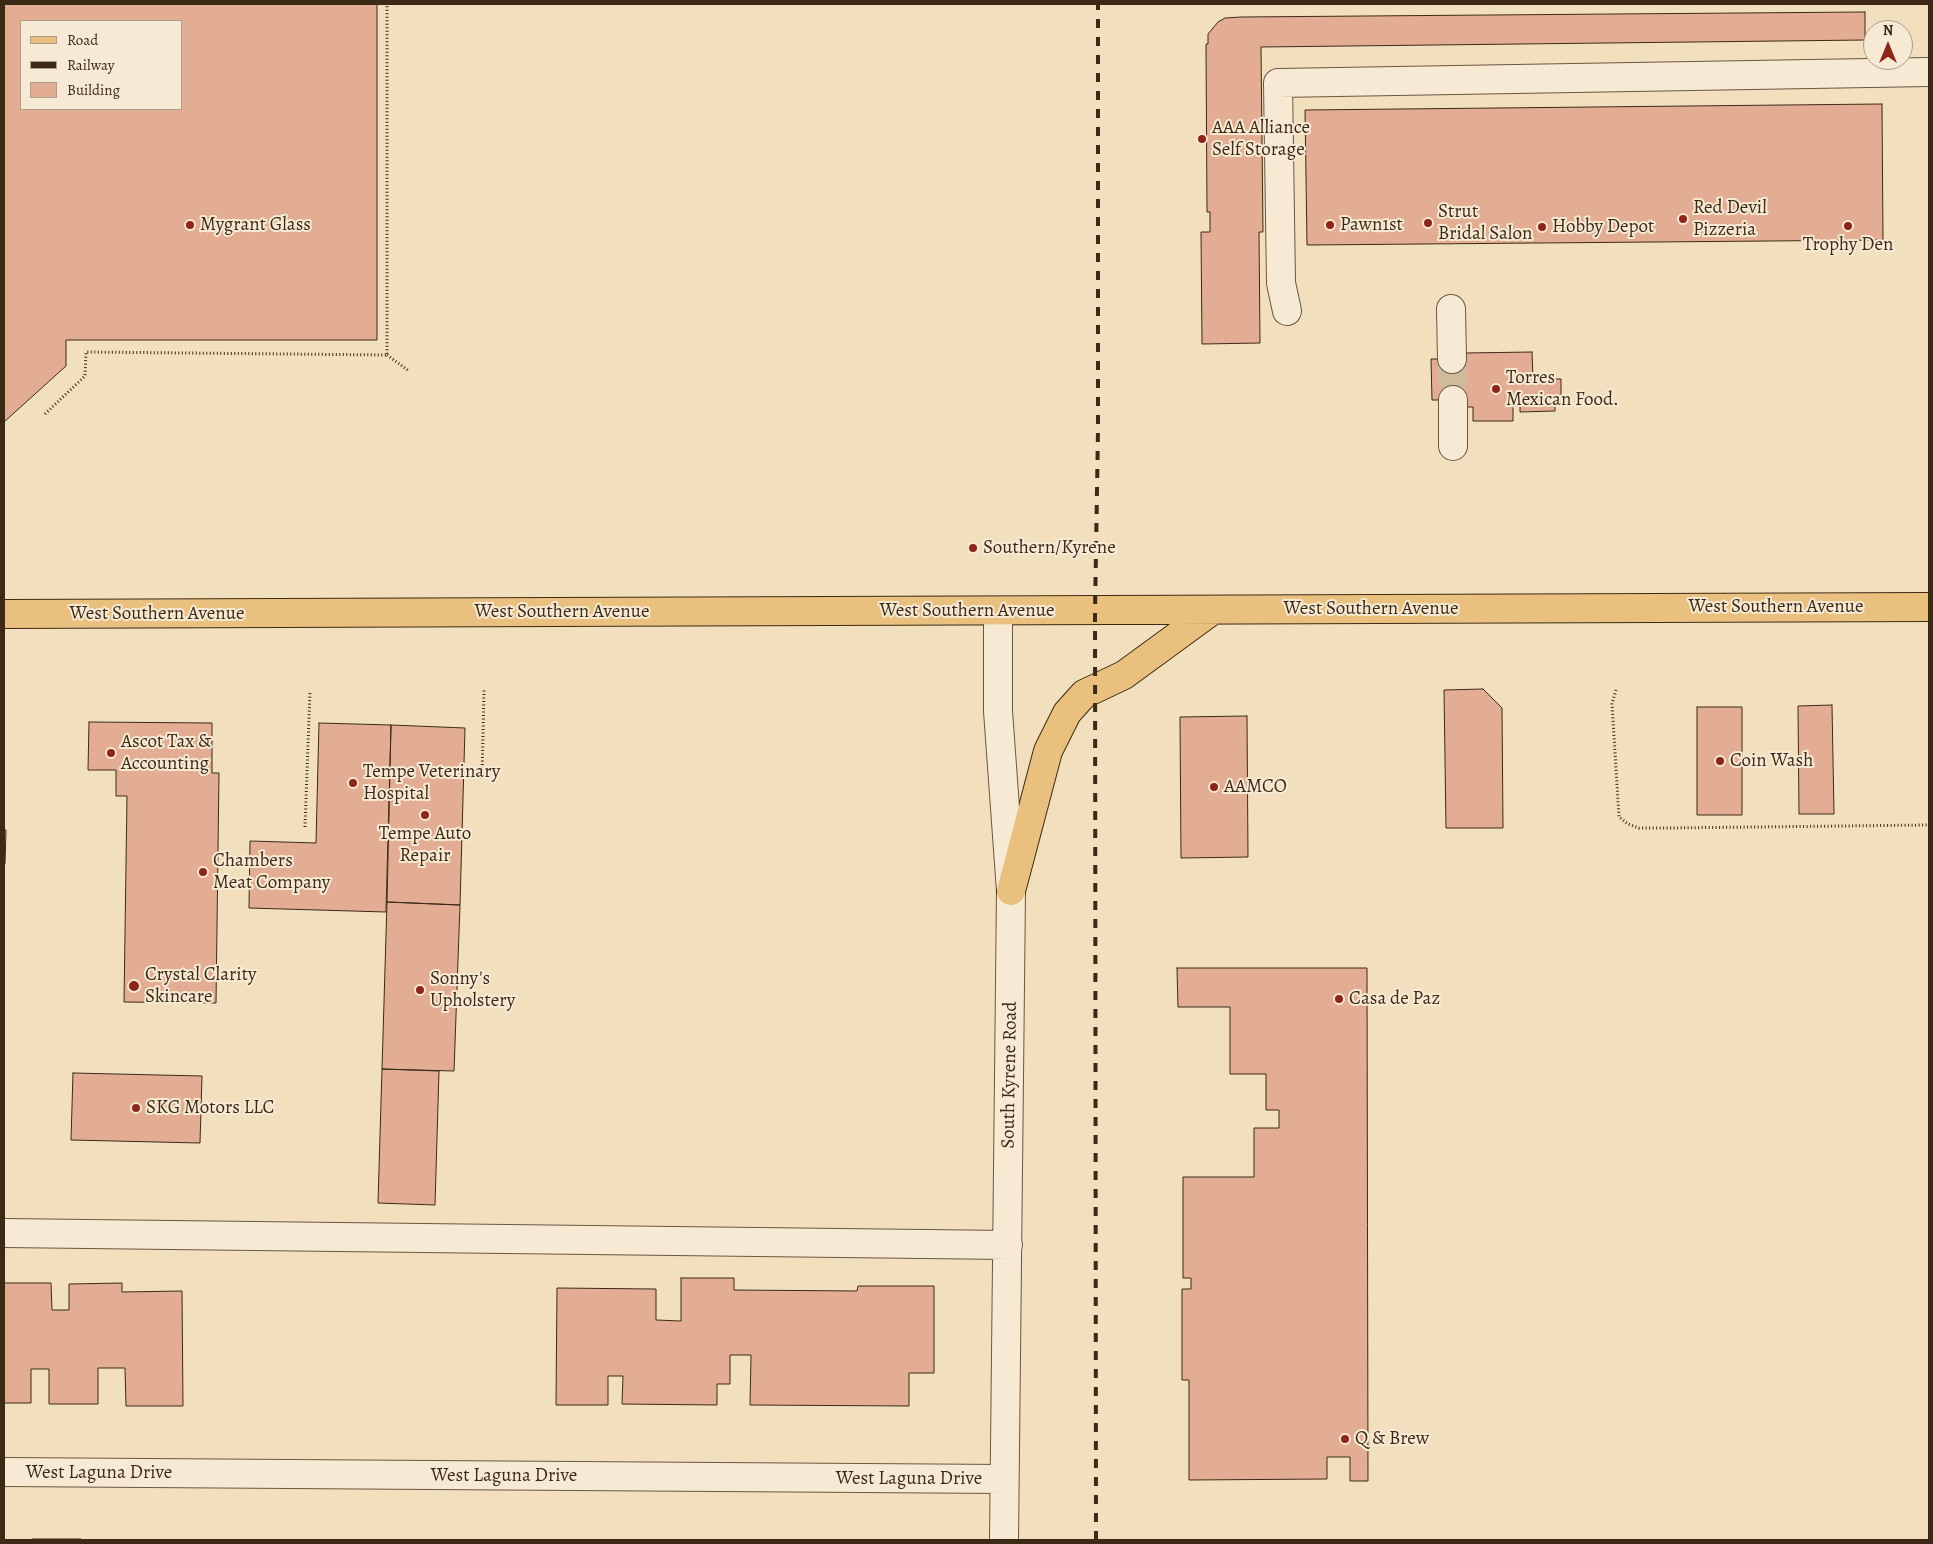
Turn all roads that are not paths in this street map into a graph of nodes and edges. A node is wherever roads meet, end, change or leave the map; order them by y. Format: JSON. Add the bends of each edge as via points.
{"nodes":[{"id":1,"x":1929,"y":72,"type":"edge"},
{"id":2,"x":1451,"y":310,"type":"dead end"},
{"id":3,"x":1286,"y":311,"type":"dead end"},
{"id":4,"x":1452,"y":360,"type":"tunnel mouth"},
{"id":5,"x":1453,"y":400,"type":"tunnel mouth"},
{"id":6,"x":1453,"y":446,"type":"dead end"},
{"id":7,"x":1929,"y":607,"type":"edge"},
{"id":8,"x":1213,"y":610,"type":"junction"},
{"id":9,"x":998,"y":611,"type":"junction"},
{"id":10,"x":4,"y":614,"type":"edge"},
{"id":11,"x":1011,"y":891,"type":"junction"},
{"id":12,"x":4,"y":1233,"type":"edge"},
{"id":13,"x":1008,"y":1245,"type":"junction"},
{"id":14,"x":4,"y":1472,"type":"edge"},
{"id":15,"x":1004,"y":1479,"type":"junction"},
{"id":16,"x":1004,"y":1540,"type":"edge"}],
"edges":[{"from":1,"to":3,"type":"street","via":[[1278,83],[1281,283]]},
{"from":2,"to":4,"type":"street"},
{"from":5,"to":6,"type":"street"},
{"from":7,"to":8,"type":"main road","name":"West Southern Avenue"},
{"from":8,"to":9,"type":"main road","name":"West Southern Avenue"},
{"from":8,"to":11,"type":"main road","via":[[1124,675],[1084,694],[1067,713],[1048,751]]},
{"from":9,"to":10,"type":"main road","name":"West Southern Avenue"},
{"from":9,"to":11,"type":"street","name":"South Kyrene Road","via":[[998,711]]},
{"from":11,"to":13,"type":"street","name":"South Kyrene Road"},
{"from":12,"to":13,"type":"street"},
{"from":13,"to":15,"type":"street","name":"South Kyrene Road"},
{"from":14,"to":15,"type":"street","name":"West Laguna Drive"},
{"from":15,"to":16,"type":"street","name":"South Kyrene Road"}]}
